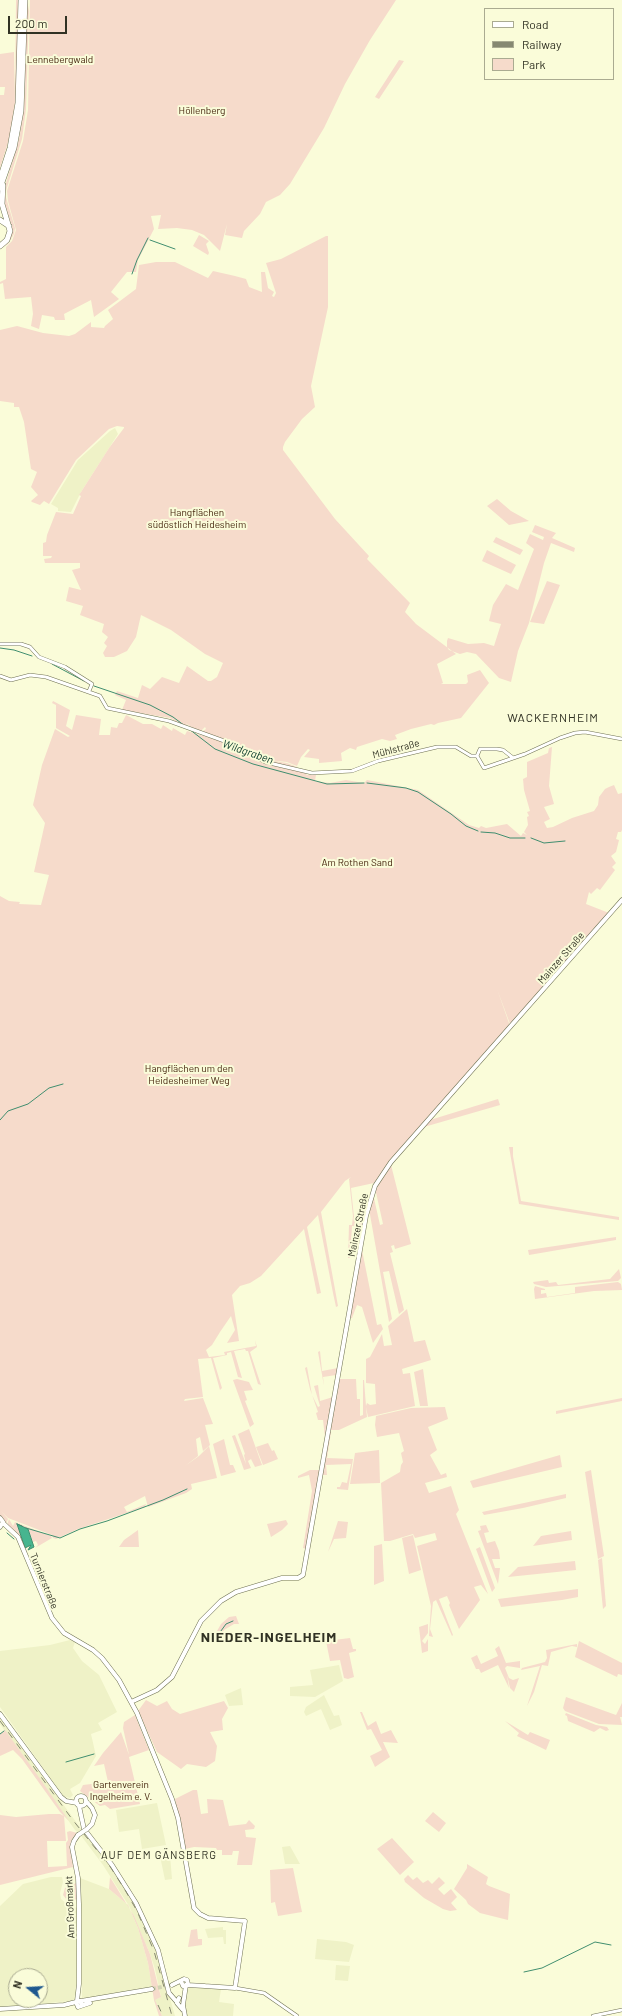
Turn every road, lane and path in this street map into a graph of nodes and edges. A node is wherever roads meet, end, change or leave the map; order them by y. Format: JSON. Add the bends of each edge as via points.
{"nodes":[{"id":1,"x":21,"y":0,"type":"edge"},
{"id":2,"x":25,"y":0,"type":"edge"},
{"id":3,"x":7,"y":158,"type":"junction"},
{"id":4,"x":0,"y":171,"type":"edge"},
{"id":5,"x":2,"y":180,"type":"edge"},
{"id":6,"x":0,"y":188,"type":"edge"},
{"id":7,"x":0,"y":220,"type":"edge"},
{"id":8,"x":10,"y":231,"type":"junction"},
{"id":9,"x":0,"y":246,"type":"edge"},
{"id":10,"x":0,"y":644,"type":"edge"},
{"id":11,"x":0,"y":676,"type":"edge"},
{"id":12,"x":89,"y":691,"type":"junction"},
{"id":13,"x":622,"y":739,"type":"edge"},
{"id":14,"x":477,"y":756,"type":"junction"},
{"id":15,"x":512,"y":757,"type":"junction"},
{"id":16,"x":622,"y":900,"type":"edge"},
{"id":17,"x":0,"y":1518,"type":"edge"},
{"id":18,"x":2,"y":1525,"type":"edge"},
{"id":19,"x":131,"y":1702,"type":"junction"},
{"id":20,"x":0,"y":1714,"type":"edge"},
{"id":21,"x":81,"y":1804,"type":"junction"},
{"id":22,"x":184,"y":1984,"type":"junction"},
{"id":23,"x":171,"y":1985,"type":"tunnel mouth"},
{"id":24,"x":235,"y":1988,"type":"junction"},
{"id":25,"x":152,"y":1989,"type":"tunnel mouth"},
{"id":26,"x":180,"y":2001,"type":"junction"},
{"id":27,"x":79,"y":2003,"type":"junction"},
{"id":28,"x":0,"y":2010,"type":"edge"},
{"id":29,"x":622,"y":2010,"type":"edge"},
{"id":30,"x":184,"y":2016,"type":"edge"},
{"id":31,"x":297,"y":2016,"type":"edge"},
{"id":32,"x":593,"y":2016,"type":"edge"}],
"edges":[{"from":1,"to":3,"type":"highway","via":[[18,102]]},
{"from":2,"to":5,"type":"highway","via":[[21,107],[14,148]]},
{"from":3,"to":4,"type":"highway"},
{"from":3,"to":5,"type":"highway"},
{"from":5,"to":6,"type":"highway"},
{"from":5,"to":8,"type":"highway","via":[[1,200]]},
{"from":7,"to":8,"type":"highway","via":[[8,225]]},
{"from":8,"to":9,"type":"highway","via":[[7,240]]},
{"from":10,"to":12,"type":"street","via":[[11,643],[30,647],[41,658],[65,667],[92,684]]},
{"from":11,"to":12,"type":"street","via":[[11,680],[30,676],[46,677]]},
{"from":12,"to":14,"type":"street","name":"Mühlstraße","via":[[102,698],[105,707],[169,721],[227,742],[266,762],[318,774],[352,771],[378,761],[437,747],[458,748],[470,756]]},
{"from":13,"to":15,"type":"street","via":[[581,732],[564,736],[531,752]]},
{"from":14,"to":15,"type":"street","via":[[481,748],[501,749]]},
{"from":14,"to":15,"type":"street","via":[[484,768],[495,766]]},
{"from":16,"to":19,"type":"main road","name":"Mainzer Straße","via":[[391,1162],[375,1186],[366,1216],[301,1576],[282,1578],[236,1592],[221,1601],[201,1621],[176,1671],[166,1684]]},
{"from":17,"to":18,"type":"main road"},
{"from":18,"to":19,"type":"main road","name":"Turnierstraße","via":[[18,1540],[52,1618],[64,1633],[102,1658],[119,1680]]},
{"from":19,"to":24,"type":"main road","name":"Turnierstraße","via":[[178,1818],[194,1908],[208,1918],[245,1921]]},
{"from":20,"to":21,"type":"main road","via":[[60,1796],[66,1801]]},
{"from":21,"to":26,"type":"main road","via":[[84,1829],[112,1865],[136,1903],[158,1950],[168,1990]]},
{"from":21,"to":27,"type":"main road","name":"Am Großmarkt","bridge":true,"via":[[92,1808],[94,1819],[87,1829],[78,1835],[72,1847],[78,1878]]},
{"from":22,"to":23,"type":"main road"},
{"from":22,"to":24,"type":"main road"},
{"from":22,"to":26,"type":"main road","via":[[184,1995]]},
{"from":24,"to":31,"type":"street","via":[[264,1993]]},
{"from":25,"to":27,"type":"main road"},
{"from":26,"to":30,"type":"main road"},
{"from":27,"to":28,"type":"main road"},
{"from":29,"to":32,"type":"street"}]}
